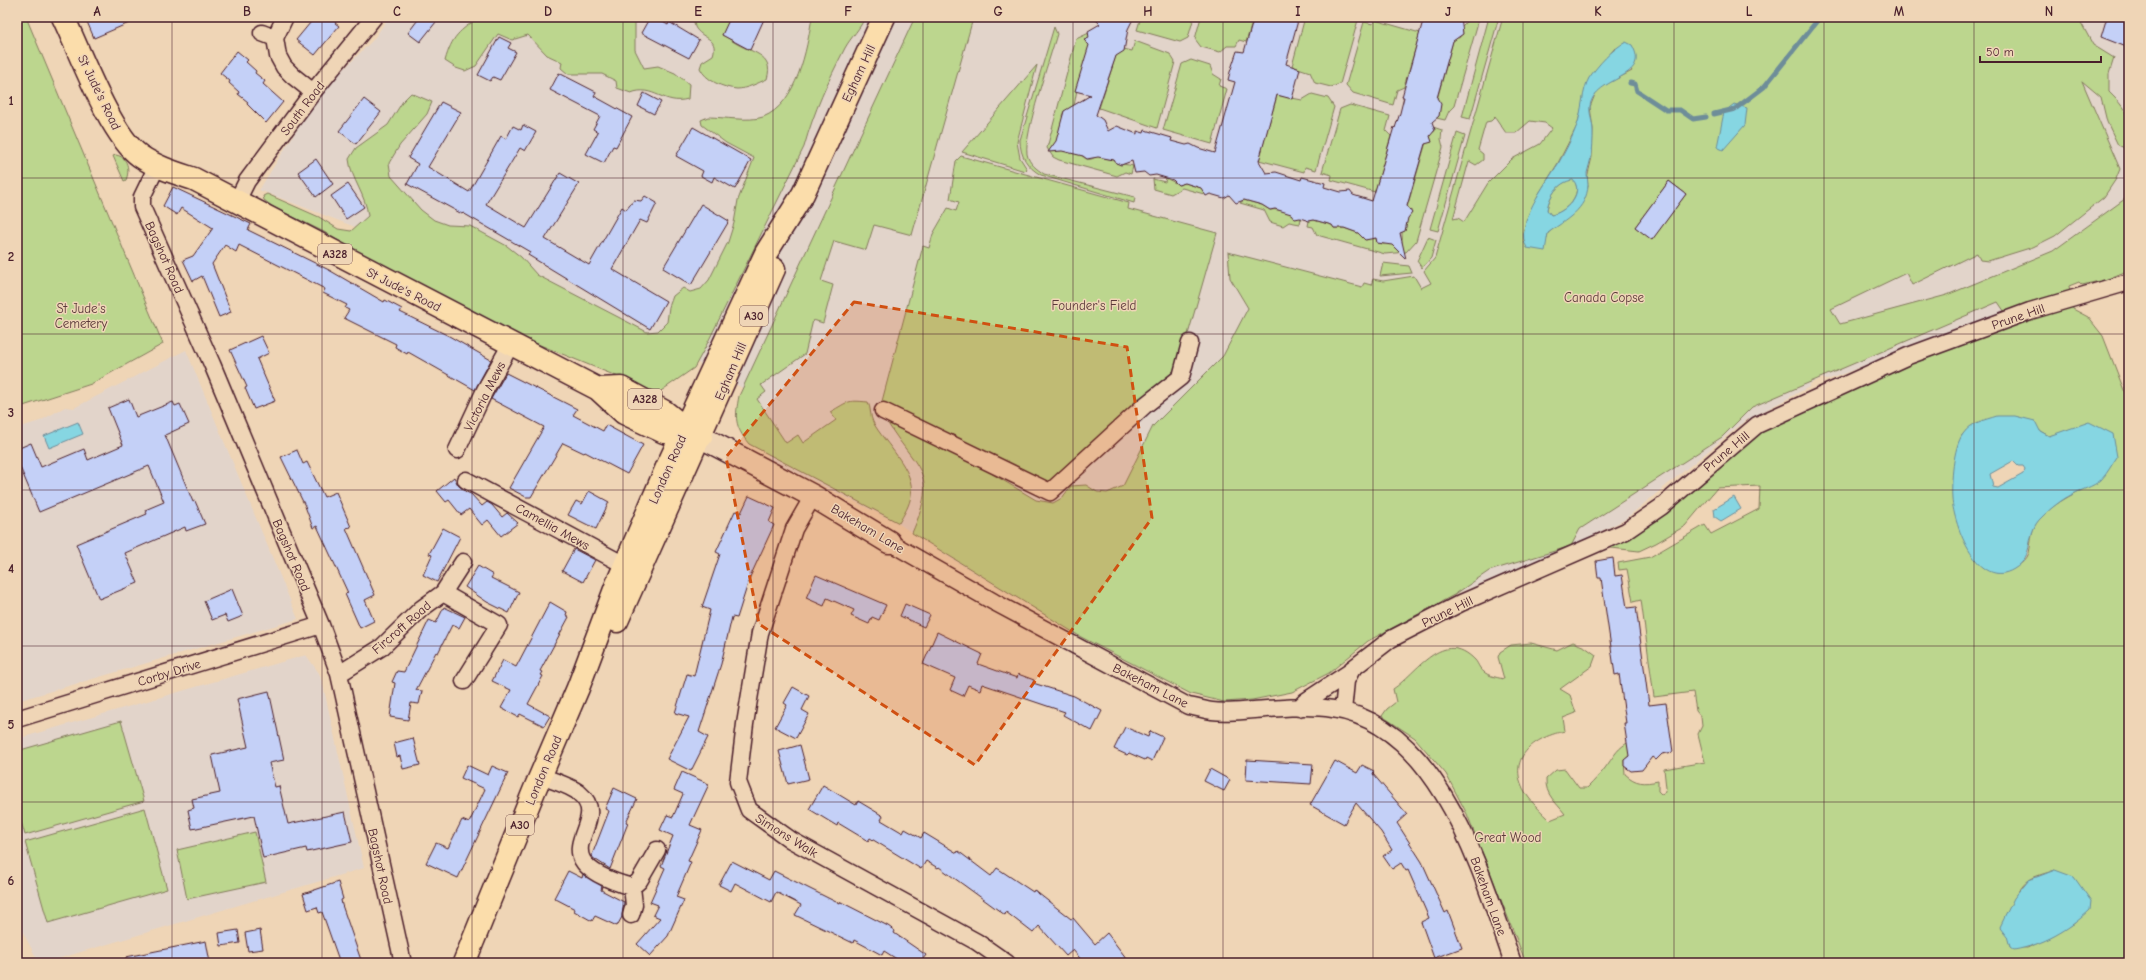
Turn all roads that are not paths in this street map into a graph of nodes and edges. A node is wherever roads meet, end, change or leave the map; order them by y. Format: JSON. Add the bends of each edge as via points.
{"nodes":[{"id":1,"x":63,"y":17,"type":"edge"},
{"id":2,"x":285,"y":17,"type":"edge"},
{"id":3,"x":374,"y":17,"type":"edge"},
{"id":4,"x":884,"y":17,"type":"edge"},
{"id":5,"x":313,"y":92,"type":"junction"},
{"id":6,"x":157,"y":166,"type":"junction"},
{"id":7,"x":236,"y":203,"type":"junction"},
{"id":8,"x":2129,"y":282,"type":"edge"},
{"id":9,"x":1190,"y":343,"type":"dead end"},
{"id":10,"x":512,"y":344,"type":"junction"},
{"id":11,"x":883,"y":411,"type":"dead end"},
{"id":12,"x":693,"y":433,"type":"junction"},
{"id":13,"x":457,"y":450,"type":"dead end"},
{"id":14,"x":466,"y":480,"type":"dead end"},
{"id":15,"x":813,"y":496,"type":"junction"},
{"id":16,"x":889,"y":542,"type":"joint"},
{"id":17,"x":463,"y":562,"type":"dead end"},
{"id":18,"x":632,"y":569,"type":"junction"},
{"id":19,"x":443,"y":593,"type":"junction"},
{"id":20,"x":321,"y":625,"type":"junction"},
{"id":21,"x":1350,"y":672,"type":"junction"},
{"id":22,"x":339,"y":674,"type":"junction"},
{"id":23,"x":464,"y":680,"type":"dead end"},
{"id":24,"x":1299,"y":708,"type":"junction"},
{"id":25,"x":1343,"y":711,"type":"junction"},
{"id":26,"x":17,"y":719,"type":"edge"},
{"id":27,"x":540,"y":776,"type":"junction"},
{"id":28,"x":657,"y":850,"type":"dead end"},
{"id":29,"x":632,"y":887,"type":"junction"},
{"id":30,"x":631,"y":915,"type":"dead end"},
{"id":31,"x":402,"y":963,"type":"edge"},
{"id":32,"x":464,"y":963,"type":"edge"},
{"id":33,"x":1007,"y":963,"type":"edge"},
{"id":34,"x":1513,"y":963,"type":"edge"}],
"edges":[{"from":1,"to":6,"type":"main road","name":"St Jude's Road","number":"A328","via":[[112,122],[139,156]]},
{"from":2,"to":5,"type":"street","via":[[268,36],[284,67]]},
{"from":3,"to":5,"type":"street","name":"South Road"},
{"from":4,"to":12,"type":"main road","name":"Egham Hill","number":"A30","via":[[803,194],[794,225]]},
{"from":5,"to":7,"type":"street","name":"South Road","via":[[247,181]]},
{"from":6,"to":7,"type":"main road","name":"St Jude's Road","number":"A328","via":[[194,179]]},
{"from":6,"to":20,"type":"street","name":"Bagshot Road","via":[[142,197],[142,206],[202,339]]},
{"from":7,"to":10,"type":"main road","name":"St Jude's Road","number":"A328"},
{"from":8,"to":21,"type":"street","name":"Prune Hill","via":[[2030,311],[1908,356],[1757,425],[1661,507],[1626,531],[1425,621],[1391,639],[1355,665]]},
{"from":9,"to":11,"type":"street","via":[[1181,377],[1144,406],[1050,492]]},
{"from":10,"to":12,"type":"main road","name":"St Jude's Road","number":"A328","via":[[598,389],[621,388],[665,412]]},
{"from":10,"to":13,"type":"street","name":"Victoria Mews","via":[[485,390]]},
{"from":12,"to":15,"type":"street","name":"Bakeham Lane"},
{"from":12,"to":18,"type":"main road","name":"London Road","number":"A30"},
{"from":14,"to":18,"type":"street","name":"Camellia Mews"},
{"from":15,"to":16,"type":"street","name":"Bakeham Lane"},
{"from":15,"to":33,"type":"street","name":"Simons Walk","via":[[794,529],[760,633],[738,782],[749,810],[791,840],[977,942]]},
{"from":16,"to":24,"type":"street","name":"Bakeham Lane","via":[[994,602],[1188,706],[1230,712]]},
{"from":17,"to":19,"type":"street","name":"Fircroft Road"},
{"from":18,"to":27,"type":"main road","name":"London Road","number":"A30"},
{"from":19,"to":22,"type":"street","name":"Fircroft Road","via":[[421,609],[382,647]]},
{"from":19,"to":23,"type":"street","name":"Fircroft Road","via":[[499,625]]},
{"from":20,"to":22,"type":"street","name":"Bagshot Road"},
{"from":20,"to":26,"type":"street","name":"Corby Drive"},
{"from":21,"to":24,"type":"street","name":"Prune Hill"},
{"from":21,"to":25,"type":"street","via":[[1346,682]]},
{"from":22,"to":31,"type":"street","name":"Bagshot Road"},
{"from":24,"to":25,"type":"street","name":"Bakeham Lane"},
{"from":25,"to":34,"type":"street","name":"Bakeham Lane","via":[[1366,718],[1389,732],[1426,770],[1443,794],[1474,854]]},
{"from":27,"to":29,"type":"street","via":[[579,792],[586,802],[590,817],[579,848],[579,857],[583,864],[600,876]]},
{"from":27,"to":32,"type":"main road","name":"London Road","number":"A30"},
{"from":28,"to":29,"type":"street","via":[[639,881]]},
{"from":29,"to":30,"type":"street","via":[[634,905]]}]}
